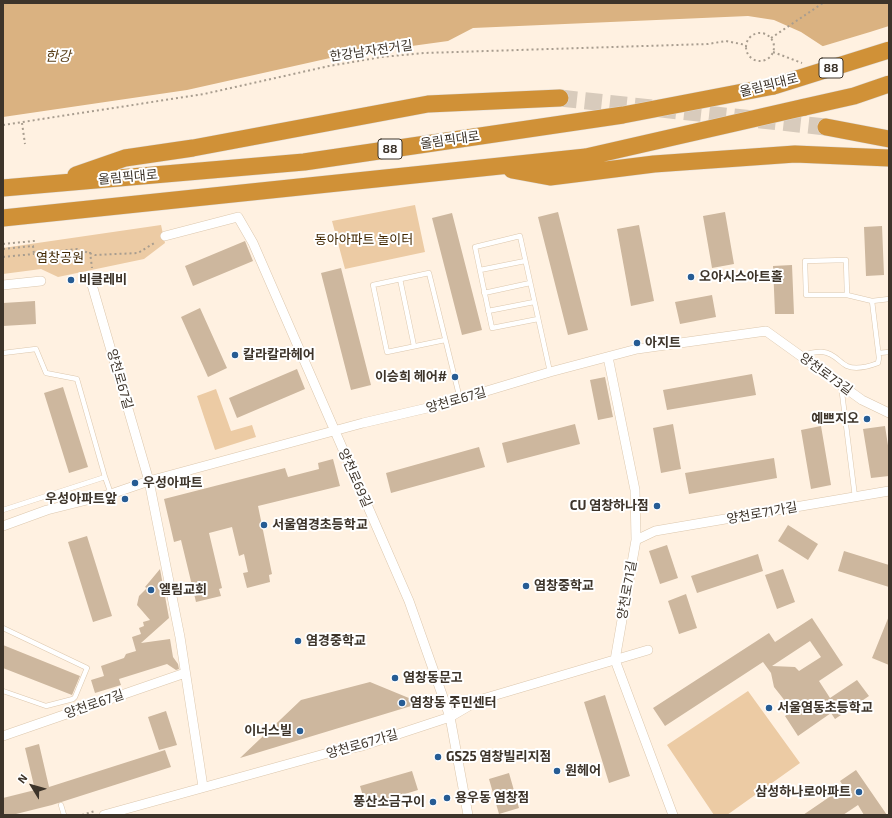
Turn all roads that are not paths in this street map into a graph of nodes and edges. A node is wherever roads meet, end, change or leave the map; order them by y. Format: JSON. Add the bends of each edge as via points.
{"nodes":[{"id":1,"x":889,"y":50,"type":"edge"},
{"id":2,"x":889,"y":84,"type":"edge"},
{"id":3,"x":560,"y":98,"type":"tunnel mouth"},
{"id":4,"x":826,"y":127,"type":"tunnel mouth"},
{"id":5,"x":889,"y":139,"type":"edge"},
{"id":6,"x":889,"y":158,"type":"edge"},
{"id":7,"x":494,"y":167,"type":"junction"},
{"id":8,"x":54,"y":183,"type":"junction"},
{"id":9,"x":3,"y":188,"type":"edge"},
{"id":10,"x":3,"y":218,"type":"edge"},
{"id":11,"x":165,"y":236,"type":"road end"},
{"id":12,"x":525,"y":261,"type":"junction"},
{"id":13,"x":480,"y":270,"type":"junction"},
{"id":14,"x":90,"y":278,"type":"dead end"},
{"id":15,"x":400,"y":280,"type":"junction"},
{"id":16,"x":41,"y":281,"type":"dead end"},
{"id":17,"x":530,"y":283,"type":"junction"},
{"id":18,"x":3,"y":286,"type":"edge"},
{"id":19,"x":484,"y":293,"type":"junction"},
{"id":20,"x":848,"y":295,"type":"junction"},
{"id":21,"x":889,"y":299,"type":"edge"},
{"id":22,"x":872,"y":301,"type":"junction"},
{"id":23,"x":534,"y":302,"type":"junction"},
{"id":24,"x":488,"y":311,"type":"junction"},
{"id":25,"x":538,"y":319,"type":"junction"},
{"id":26,"x":766,"y":331,"type":"joint"},
{"id":27,"x":445,"y":340,"type":"junction"},
{"id":28,"x":414,"y":346,"type":"junction"},
{"id":29,"x":879,"y":352,"type":"junction"},
{"id":30,"x":889,"y":352,"type":"edge"},
{"id":31,"x":3,"y":353,"type":"edge"},
{"id":32,"x":800,"y":356,"type":"junction"},
{"id":33,"x":608,"y":357,"type":"junction"},
{"id":34,"x":550,"y":372,"type":"junction"},
{"id":35,"x":841,"y":385,"type":"junction"},
{"id":36,"x":460,"y":399,"type":"junction"},
{"id":37,"x":889,"y":413,"type":"edge"},
{"id":38,"x":334,"y":431,"type":"junction"},
{"id":39,"x":105,"y":477,"type":"junction"},
{"id":40,"x":149,"y":480,"type":"junction"},
{"id":41,"x":889,"y":492,"type":"edge"},
{"id":42,"x":112,"y":494,"type":"junction"},
{"id":43,"x":855,"y":497,"type":"junction"},
{"id":44,"x":3,"y":510,"type":"edge"},
{"id":45,"x":3,"y":526,"type":"edge"},
{"id":46,"x":636,"y":540,"type":"junction"},
{"id":47,"x":3,"y":628,"type":"edge"},
{"id":48,"x":648,"y":650,"type":"dead end"},
{"id":49,"x":615,"y":660,"type":"junction"},
{"id":50,"x":184,"y":673,"type":"junction"},
{"id":51,"x":3,"y":691,"type":"edge"},
{"id":52,"x":450,"y":717,"type":"junction"},
{"id":53,"x":3,"y":736,"type":"edge"},
{"id":54,"x":203,"y":787,"type":"junction"},
{"id":55,"x":62,"y":805,"type":"dead end"},
{"id":56,"x":64,"y":815,"type":"edge"},
{"id":57,"x":104,"y":815,"type":"edge"},
{"id":58,"x":468,"y":815,"type":"edge"},
{"id":59,"x":673,"y":815,"type":"edge"}],
"edges":[{"from":1,"to":8,"type":"highway","name":"올림픽대로","number":"88","bridge":true,"via":[[774,86],[623,115],[304,162]]},
{"from":2,"to":7,"type":"highway","name":"올림픽대로","number":"88","bridge":true,"via":[[854,96],[586,157]]},
{"from":3,"to":8,"type":"highway","via":[[428,104],[193,148],[125,158]]},
{"from":4,"to":5,"type":"highway"},
{"from":6,"to":7,"type":"highway","via":[[795,154],[654,164],[550,177]]},
{"from":7,"to":10,"type":"highway","name":"올림픽대로","number":"88"},
{"from":8,"to":9,"type":"highway","name":"올림픽대로","number":"88"},
{"from":11,"to":38,"type":"street","name":"양천로69길","via":[[238,217],[253,243]]},
{"from":12,"to":13,"type":"lane"},
{"from":12,"to":13,"type":"lane","via":[[520,236],[475,247]]},
{"from":12,"to":17,"type":"lane"},
{"from":13,"to":19,"type":"lane"},
{"from":14,"to":40,"type":"street","name":"양천로67길"},
{"from":15,"to":27,"type":"lane","via":[[429,273]]},
{"from":15,"to":28,"type":"lane"},
{"from":15,"to":28,"type":"lane","via":[[373,285],[387,352]]},
{"from":16,"to":18,"type":"street"},
{"from":17,"to":19,"type":"lane"},
{"from":17,"to":23,"type":"lane"},
{"from":19,"to":24,"type":"lane"},
{"from":20,"to":20,"type":"lane","via":[[806,295],[805,261],[846,260]]},
{"from":20,"to":22,"type":"lane"},
{"from":21,"to":22,"type":"lane"},
{"from":22,"to":29,"type":"lane"},
{"from":23,"to":24,"type":"lane"},
{"from":23,"to":25,"type":"lane"},
{"from":24,"to":25,"type":"lane","via":[[492,328]]},
{"from":25,"to":34,"type":"lane"},
{"from":26,"to":32,"type":"street","name":"양천로73길"},
{"from":26,"to":33,"type":"street","name":"양천로67길","via":[[637,349]]},
{"from":27,"to":28,"type":"lane"},
{"from":27,"to":36,"type":"lane"},
{"from":29,"to":30,"type":"lane"},
{"from":29,"to":32,"type":"lane","via":[[878,363],[856,367],[848,367],[836,357],[823,352]]},
{"from":31,"to":39,"type":"lane","via":[[36,349],[46,372],[77,379]]},
{"from":32,"to":35,"type":"street","name":"양천로73길"},
{"from":33,"to":34,"type":"street","name":"양천로67길"},
{"from":33,"to":46,"type":"street","name":"양천로71길","via":[[635,490]]},
{"from":34,"to":36,"type":"street","name":"양천로67길"},
{"from":35,"to":37,"type":"street","name":"양천로73길","via":[[862,400]]},
{"from":35,"to":43,"type":"lane"},
{"from":36,"to":38,"type":"street","name":"양천로67길"},
{"from":38,"to":40,"type":"street","name":"양천로67길"},
{"from":38,"to":52,"type":"street","name":"양천로69길","via":[[409,601]]},
{"from":39,"to":42,"type":"lane"},
{"from":39,"to":44,"type":"lane"},
{"from":40,"to":42,"type":"street","name":"양천로67길"},
{"from":40,"to":50,"type":"street","name":"양천로67길","via":[[180,637]]},
{"from":41,"to":43,"type":"street","name":"양천로71가길"},
{"from":42,"to":45,"type":"street","name":"양천로67길","via":[[47,510]]},
{"from":43,"to":46,"type":"street","name":"양천로71가길","via":[[655,531]]},
{"from":46,"to":49,"type":"street","name":"양천로71길"},
{"from":47,"to":51,"type":"lane","via":[[87,668],[75,697],[62,702],[46,706]]},
{"from":48,"to":49,"type":"street","name":"양천로67가길"},
{"from":49,"to":52,"type":"street","name":"양천로67가길","via":[[479,700]]},
{"from":49,"to":59,"type":"street"},
{"from":50,"to":53,"type":"street","name":"양천로67길"},
{"from":50,"to":54,"type":"street","name":"양천로67길"},
{"from":52,"to":54,"type":"street","name":"양천로67가길","via":[[362,746]]},
{"from":52,"to":58,"type":"street","name":"양천로69길"},
{"from":54,"to":57,"type":"street","name":"양천로67가길"},
{"from":55,"to":56,"type":"lane"}]}
